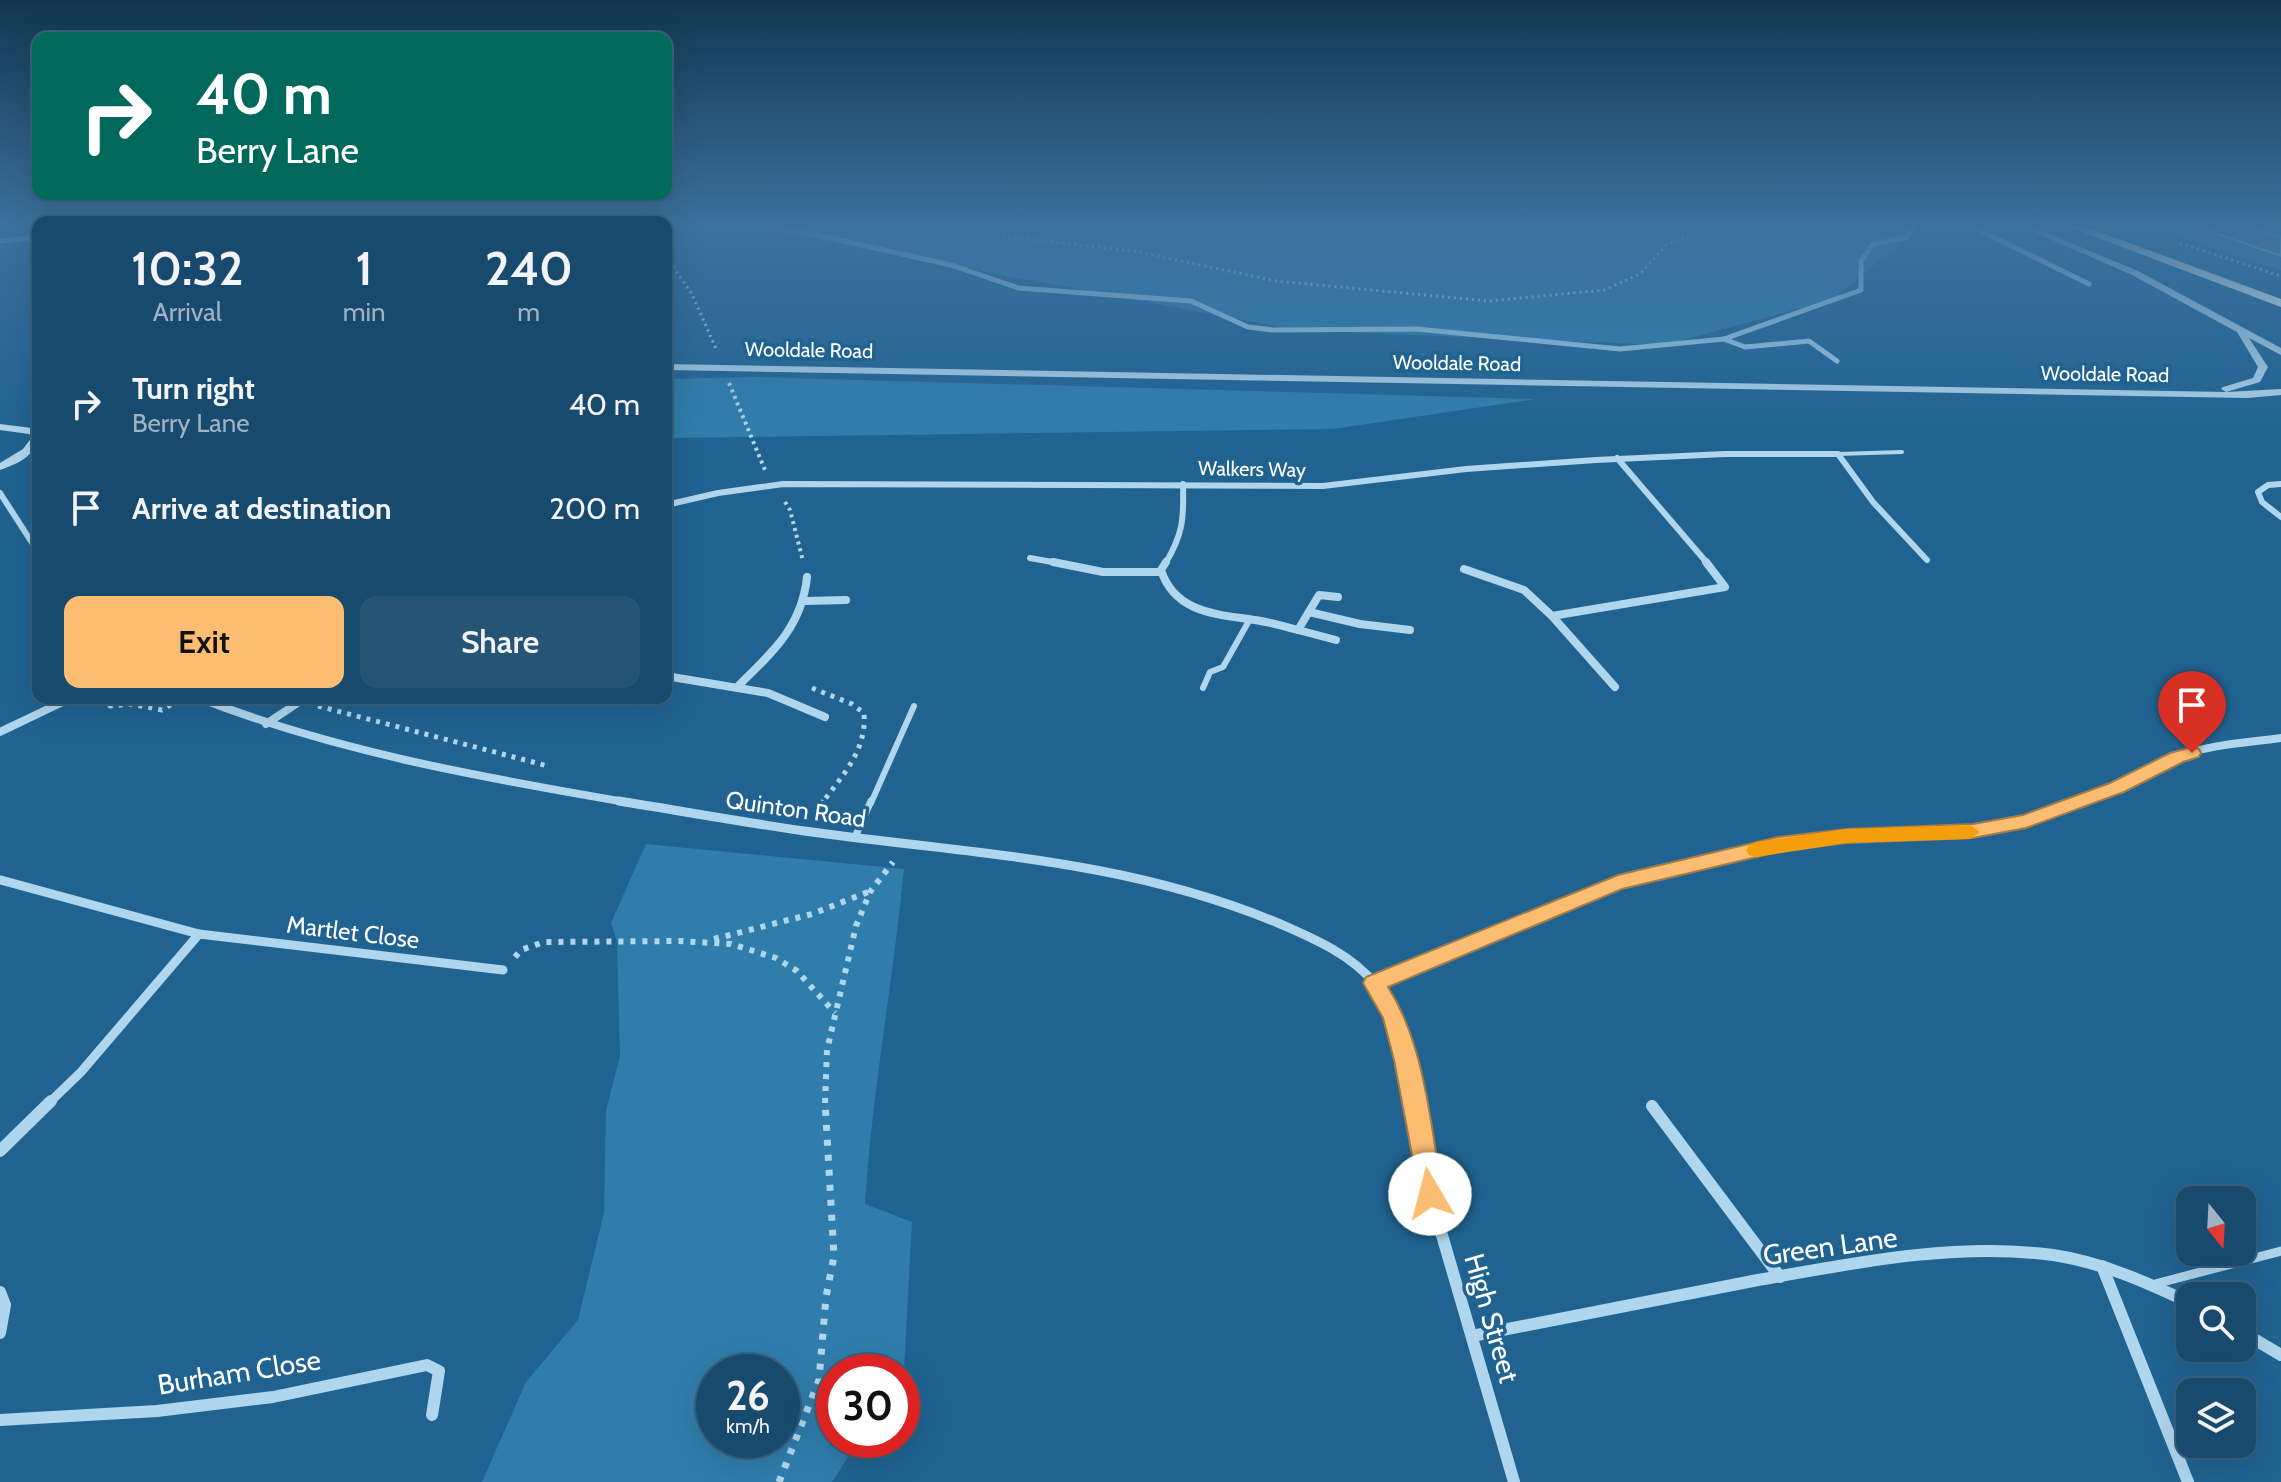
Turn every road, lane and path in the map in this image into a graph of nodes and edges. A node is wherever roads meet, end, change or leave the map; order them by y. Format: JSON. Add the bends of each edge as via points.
{"nodes":[{"id":1,"x":692,"y":294,"type":"edge"},
{"id":2,"x":1416,"y":294,"type":"edge"},
{"id":3,"x":1561,"y":294,"type":"edge"},
{"id":4,"x":2174,"y":294,"type":"edge"},
{"id":5,"x":2257,"y":294,"type":"edge"},
{"id":6,"x":2281,"y":303,"type":"edge"},
{"id":7,"x":2240,"y":330,"type":"junction"},
{"id":8,"x":2280,"y":352,"type":"edge"},
{"id":9,"x":723,"y":366,"type":"junction"},
{"id":10,"x":672,"y":367,"type":"edge"},
{"id":11,"x":2281,"y":392,"type":"edge"},
{"id":12,"x":2194,"y":394,"type":"junction"},
{"id":13,"x":2247,"y":395,"type":"junction"},
{"id":14,"x":2281,"y":399,"type":"edge"},
{"id":15,"x":0,"y":427,"type":"edge"},
{"id":16,"x":32,"y":430,"type":"edge"},
{"id":17,"x":32,"y":447,"type":"edge"},
{"id":18,"x":1902,"y":452,"type":"dead end"},
{"id":19,"x":1838,"y":454,"type":"junction"},
{"id":20,"x":1617,"y":458,"type":"junction"},
{"id":21,"x":0,"y":467,"type":"edge"},
{"id":22,"x":1183,"y":484,"type":"junction"},
{"id":23,"x":2281,"y":484,"type":"edge"},
{"id":24,"x":772,"y":485,"type":"junction"},
{"id":25,"x":0,"y":493,"type":"edge"},
{"id":26,"x":672,"y":504,"type":"edge"},
{"id":27,"x":2281,"y":517,"type":"edge"},
{"id":28,"x":32,"y":542,"type":"edge"},
{"id":29,"x":1030,"y":558,"type":"dead end"},
{"id":30,"x":1927,"y":560,"type":"dead end"},
{"id":31,"x":1464,"y":569,"type":"dead end"},
{"id":32,"x":1161,"y":572,"type":"junction"},
{"id":33,"x":807,"y":577,"type":"joint"},
{"id":34,"x":1338,"y":597,"type":"dead end"},
{"id":35,"x":846,"y":600,"type":"dead end"},
{"id":36,"x":806,"y":601,"type":"junction"},
{"id":37,"x":1309,"y":612,"type":"junction"},
{"id":38,"x":1552,"y":616,"type":"junction"},
{"id":39,"x":1250,"y":619,"type":"junction"},
{"id":40,"x":1298,"y":630,"type":"junction"},
{"id":41,"x":1410,"y":630,"type":"dead end"},
{"id":42,"x":1336,"y":640,"type":"dead end"},
{"id":43,"x":672,"y":677,"type":"edge"},
{"id":44,"x":739,"y":685,"type":"junction"},
{"id":45,"x":803,"y":685,"type":"dead end"},
{"id":46,"x":1615,"y":687,"type":"dead end"},
{"id":47,"x":1203,"y":688,"type":"dead end"},
{"id":48,"x":58,"y":704,"type":"edge"},
{"id":49,"x":108,"y":704,"type":"edge"},
{"id":50,"x":131,"y":704,"type":"edge"},
{"id":51,"x":131,"y":704,"type":"edge"},
{"id":52,"x":172,"y":704,"type":"edge"},
{"id":53,"x":214,"y":704,"type":"edge"},
{"id":54,"x":296,"y":704,"type":"edge"},
{"id":55,"x":316,"y":704,"type":"edge"},
{"id":56,"x":914,"y":706,"type":"dead end"},
{"id":57,"x":825,"y":717,"type":"dead end"},
{"id":58,"x":266,"y":724,"type":"junction"},
{"id":59,"x":0,"y":732,"type":"edge"},
{"id":60,"x":2281,"y":738,"type":"edge"},
{"id":61,"x":522,"y":761,"type":"dead end"},
{"id":62,"x":804,"y":831,"type":"junction"},
{"id":63,"x":855,"y":837,"type":"junction"},
{"id":64,"x":903,"y":844,"type":"junction"},
{"id":65,"x":1,"y":880,"type":"edge"},
{"id":66,"x":870,"y":892,"type":"junction"},
{"id":67,"x":199,"y":934,"type":"junction"},
{"id":68,"x":713,"y":940,"type":"junction"},
{"id":69,"x":503,"y":970,"type":"joint"},
{"id":70,"x":1374,"y":983,"type":"junction"},
{"id":71,"x":835,"y":1014,"type":"junction"},
{"id":72,"x":1652,"y":1106,"type":"dead end"},
{"id":73,"x":0,"y":1151,"type":"edge"},
{"id":74,"x":2281,"y":1251,"type":"edge"},
{"id":75,"x":2102,"y":1266,"type":"junction"},
{"id":76,"x":1780,"y":1277,"type":"junction"},
{"id":77,"x":2152,"y":1285,"type":"junction"},
{"id":78,"x":0,"y":1292,"type":"edge"},
{"id":79,"x":2176,"y":1296,"type":"edge"},
{"id":80,"x":0,"y":1333,"type":"edge"},
{"id":81,"x":1472,"y":1336,"type":"junction"},
{"id":82,"x":2256,"y":1340,"type":"edge"},
{"id":83,"x":2281,"y":1355,"type":"edge"},
{"id":84,"x":432,"y":1415,"type":"dead end"},
{"id":85,"x":0,"y":1420,"type":"edge"},
{"id":86,"x":779,"y":1482,"type":"edge"},
{"id":87,"x":1514,"y":1482,"type":"edge"},
{"id":88,"x":2188,"y":1482,"type":"edge"}],
"edges":[{"from":1,"to":9,"type":"path"},
{"from":2,"to":3,"type":"path","via":[[1489,301]]},
{"from":4,"to":7,"type":"street"},
{"from":5,"to":6,"type":"highway"},
{"from":7,"to":8,"type":"street"},
{"from":7,"to":12,"type":"street","via":[[2263,367],[2257,380]]},
{"from":9,"to":10,"type":"street","name":"Wooldale Road"},
{"from":9,"to":12,"type":"street","name":"Wooldale Road"},
{"from":9,"to":24,"type":"path"},
{"from":11,"to":13,"type":"street","name":"Wooldale Road"},
{"from":12,"to":13,"type":"street","name":"Wooldale Road"},
{"from":13,"to":14,"type":"street","name":"Wooldale Road"},
{"from":15,"to":16,"type":"street"},
{"from":17,"to":21,"type":"street"},
{"from":18,"to":19,"type":"lane"},
{"from":19,"to":20,"type":"street","name":"Walkers Way"},
{"from":19,"to":30,"type":"street","via":[[1873,502]]},
{"from":20,"to":22,"type":"street","name":"Walkers Way","via":[[1466,469],[1360,484]]},
{"from":20,"to":38,"type":"street","via":[[1725,587]]},
{"from":22,"to":24,"type":"street","name":"Walkers Way"},
{"from":22,"to":32,"type":"street","via":[[1179,541]]},
{"from":23,"to":27,"type":"street","via":[[2258,492]]},
{"from":24,"to":26,"type":"street","name":"Walkers Way"},
{"from":24,"to":33,"type":"path","via":[[790,510]]},
{"from":25,"to":28,"type":"street"},
{"from":29,"to":32,"type":"street","via":[[1103,572]]},
{"from":31,"to":38,"type":"street","via":[[1523,588]]},
{"from":32,"to":39,"type":"street","via":[[1167,588],[1195,609]]},
{"from":33,"to":36,"type":"street"},
{"from":34,"to":37,"type":"street","via":[[1319,595]]},
{"from":35,"to":36,"type":"street"},
{"from":36,"to":44,"type":"street","via":[[785,639]]},
{"from":37,"to":40,"type":"street"},
{"from":37,"to":41,"type":"street"},
{"from":38,"to":46,"type":"street"},
{"from":39,"to":40,"type":"street"},
{"from":39,"to":47,"type":"lane","via":[[1223,667],[1210,672]]},
{"from":40,"to":42,"type":"street"},
{"from":43,"to":44,"type":"street"},
{"from":44,"to":57,"type":"street","via":[[801,701]]},
{"from":45,"to":62,"type":"path","via":[[852,704],[864,713],[867,729]]},
{"from":48,"to":59,"type":"street"},
{"from":49,"to":51,"type":"path"},
{"from":50,"to":52,"type":"path","via":[[162,710]]},
{"from":53,"to":58,"type":"street","name":"Quinton Road"},
{"from":54,"to":58,"type":"street"},
{"from":55,"to":61,"type":"path"},
{"from":56,"to":63,"type":"lane"},
{"from":58,"to":62,"type":"street","name":"Quinton Road","via":[[549,789]]},
{"from":60,"to":70,"type":"street","via":[[2177,757],[2026,822],[1973,831],[1846,836],[1778,845],[1618,883]]},
{"from":62,"to":63,"type":"street","name":"Quinton Road"},
{"from":63,"to":64,"type":"street","name":"Quinton Road"},
{"from":64,"to":66,"type":"path"},
{"from":64,"to":70,"type":"street","name":"Quinton Road","via":[[1079,865],[1164,883],[1320,941]]},
{"from":65,"to":67,"type":"street","name":"Martlet Close"},
{"from":66,"to":68,"type":"path","via":[[801,920]]},
{"from":66,"to":71,"type":"path","via":[[856,926]]},
{"from":67,"to":69,"type":"street","name":"Martlet Close"},
{"from":67,"to":73,"type":"street","via":[[81,1072]]},
{"from":68,"to":69,"type":"path","via":[[544,942],[521,950]]},
{"from":68,"to":71,"type":"path","via":[[779,958],[820,991]]},
{"from":70,"to":81,"type":"street","name":"High Street","via":[[1398,1030],[1430,1194]]},
{"from":71,"to":86,"type":"path","via":[[827,1050],[825,1107],[834,1256],[819,1380]]},
{"from":72,"to":76,"type":"street"},
{"from":74,"to":77,"type":"lane"},
{"from":75,"to":76,"type":"street","name":"Green Lane","via":[[2037,1253],[1972,1251]]},
{"from":75,"to":77,"type":"street","name":"Green Lane"},
{"from":75,"to":88,"type":"street"},
{"from":76,"to":81,"type":"street","name":"Green Lane"},
{"from":77,"to":79,"type":"street","name":"Green Lane"},
{"from":78,"to":80,"type":"street","via":[[5,1305]]},
{"from":81,"to":87,"type":"street","name":"High Street"},
{"from":82,"to":83,"type":"street"},
{"from":84,"to":85,"type":"street","name":"Burham Close","via":[[439,1371],[427,1365],[244,1400]]}]}
